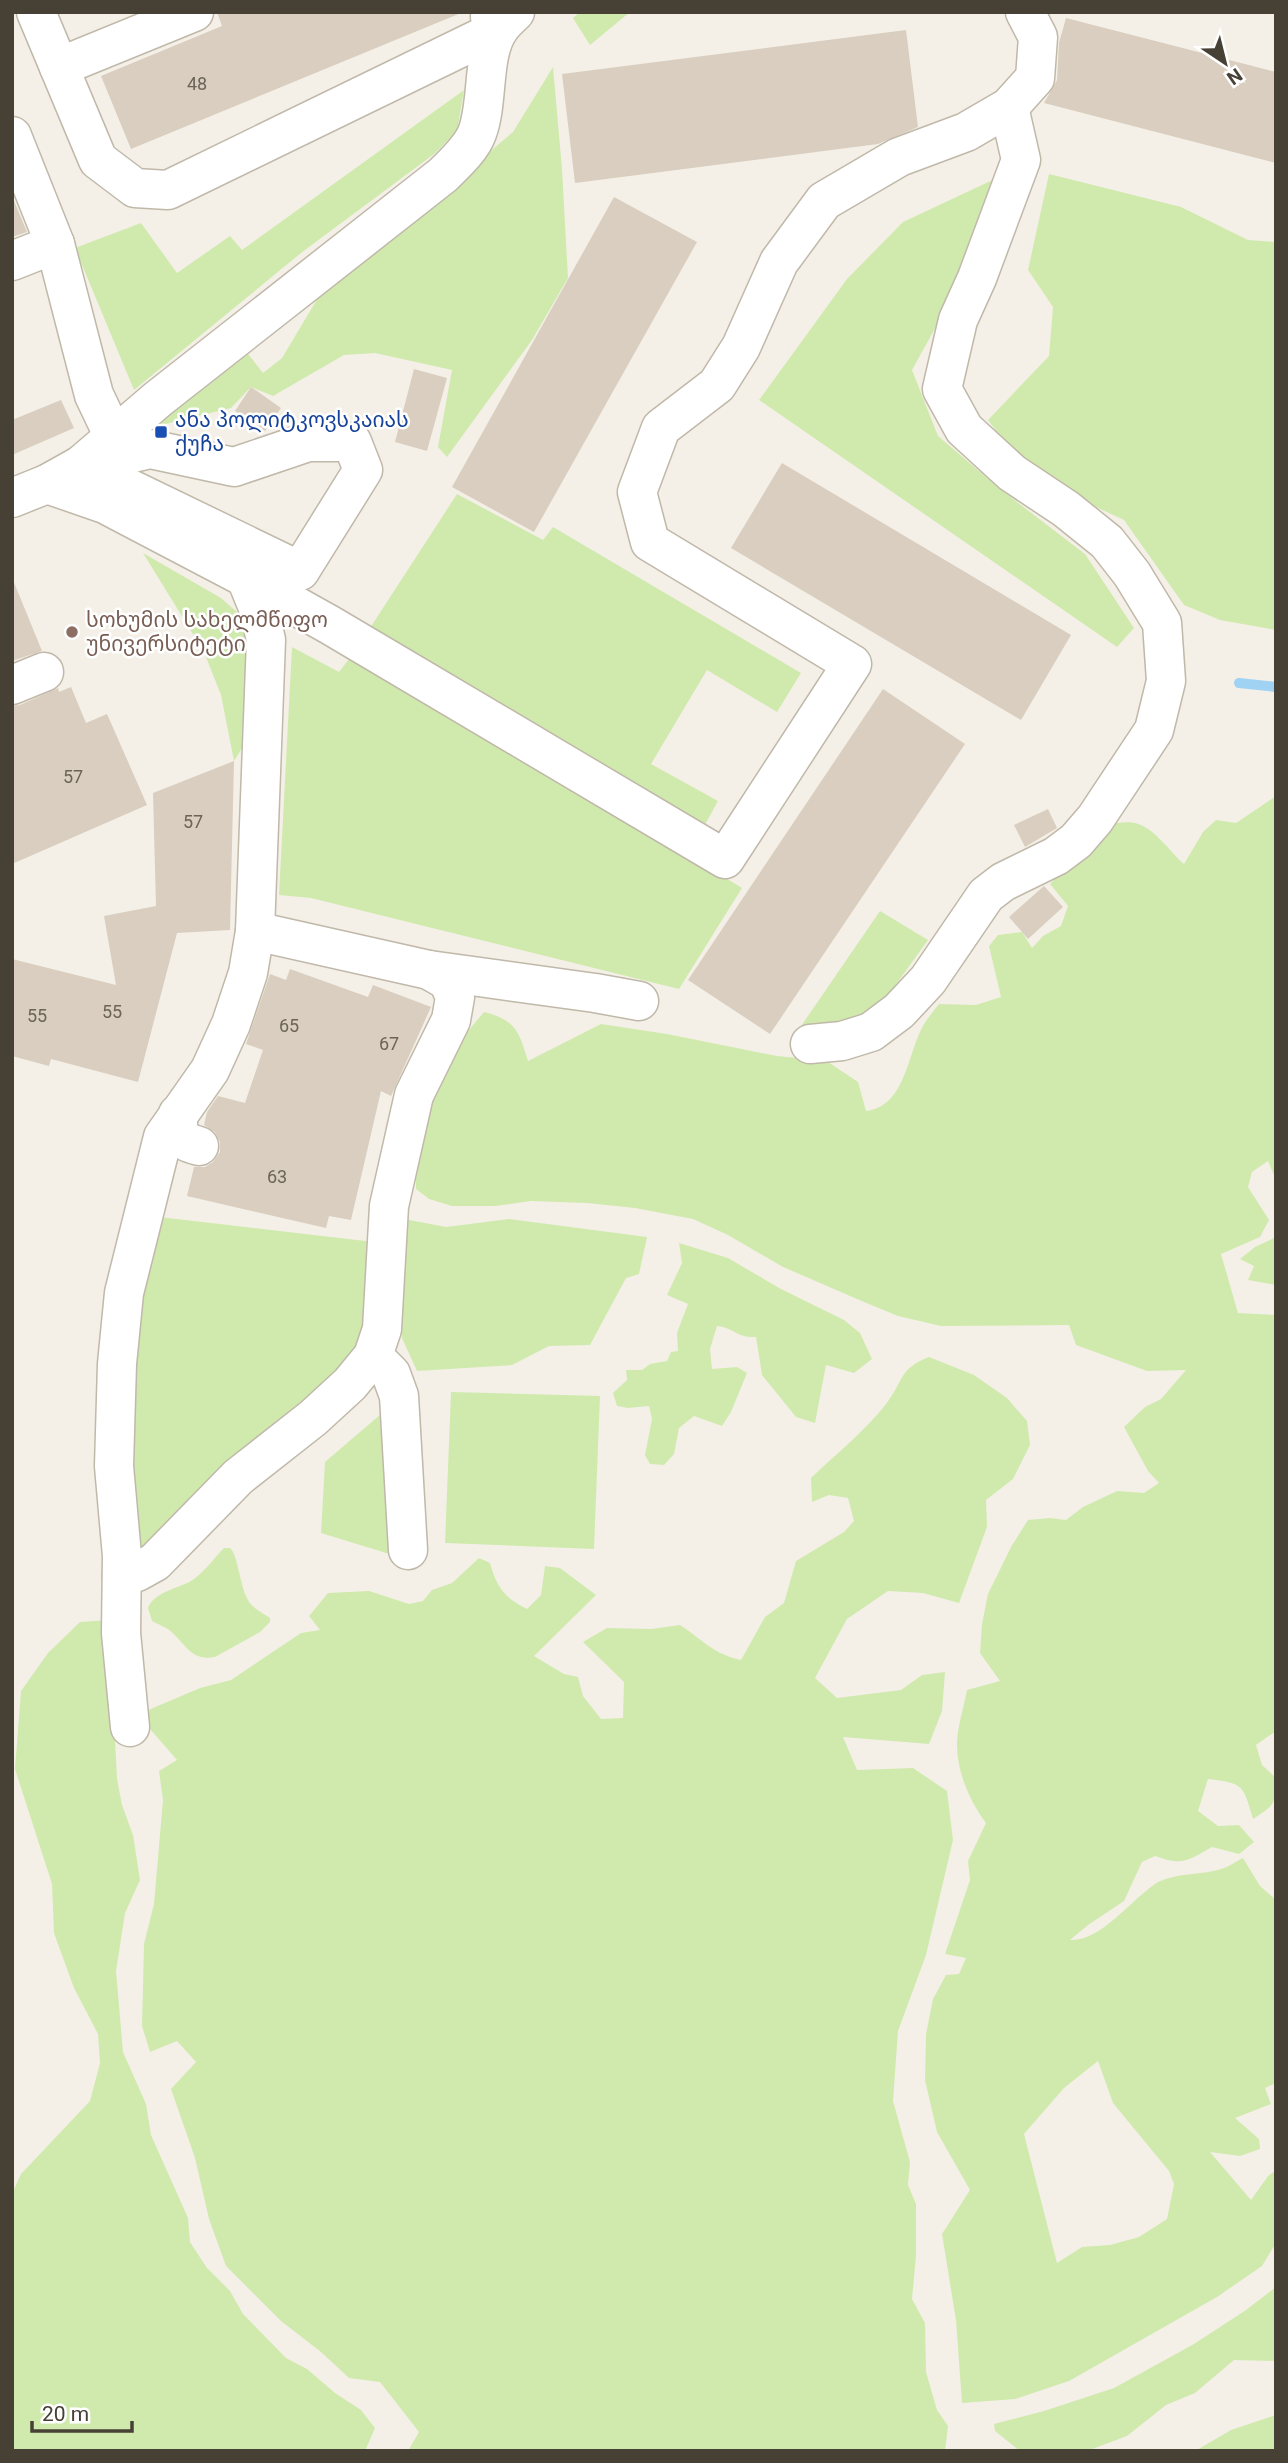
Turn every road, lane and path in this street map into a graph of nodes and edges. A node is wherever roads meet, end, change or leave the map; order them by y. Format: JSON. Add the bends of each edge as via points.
{"nodes":[{"id":1,"x":36,"y":12,"type":"edge"},
{"id":2,"x":194,"y":12,"type":"edge"},
{"id":3,"x":1025,"y":12,"type":"edge"},
{"id":4,"x":500,"y":18,"type":"edge"},
{"id":5,"x":59,"y":67,"type":"junction"},
{"id":6,"x":1009,"y":107,"type":"junction"},
{"id":7,"x":12,"y":136,"type":"edge"},
{"id":8,"x":55,"y":244,"type":"junction"},
{"id":9,"x":12,"y":261,"type":"edge"},
{"id":10,"x":114,"y":437,"type":"junction"},
{"id":11,"x":81,"y":465,"type":"junction"},
{"id":12,"x":47,"y":484,"type":"junction"},
{"id":13,"x":12,"y":498,"type":"edge"},
{"id":14,"x":246,"y":578,"type":"junction"},
{"id":15,"x":255,"y":931,"type":"junction"},
{"id":16,"x":429,"y":970,"type":"junction"},
{"id":17,"x":639,"y":1001,"type":"dead end"},
{"id":18,"x":810,"y":1044,"type":"dead end"},
{"id":19,"x":178,"y":1114,"type":"junction"},
{"id":20,"x":199,"y":1146,"type":"dead end"},
{"id":21,"x":373,"y":1356,"type":"junction"},
{"id":22,"x":408,"y":1550,"type":"dead end"},
{"id":23,"x":122,"y":1575,"type":"junction"},
{"id":24,"x":130,"y":1727,"type":"dead end"}],
"edges":[{"from":1,"to":5,"type":"street"},
{"from":2,"to":5,"type":"street"},
{"from":3,"to":6,"type":"street","via":[[1038,37],[1035,78]]},
{"from":4,"to":5,"type":"street","via":[[168,190],[135,188],[98,160]]},
{"from":4,"to":10,"type":"street","via":[[489,54],[477,135],[457,160]]},
{"from":6,"to":14,"type":"street","via":[[966,132],[899,157],[824,201],[779,262],[741,347],[717,385],[661,429],[637,492],[650,542],[852,664],[725,859]]},
{"from":6,"to":18,"type":"street","via":[[1021,160],[958,320],[942,389],[964,429],[1012,472],[1107,542],[1132,574],[1162,623],[1166,681],[1154,730],[1076,841],[986,895],[928,981],[900,1011],[871,1032]]},
{"from":7,"to":8,"type":"street"},
{"from":8,"to":9,"type":"street"},
{"from":8,"to":10,"type":"street","via":[[94,395]]},
{"from":10,"to":11,"type":"street"},
{"from":11,"to":11,"type":"street","via":[[300,571],[363,470],[352,442],[308,442],[234,467],[150,449]]},
{"from":11,"to":12,"type":"street"},
{"from":12,"to":13,"type":"street"},
{"from":12,"to":14,"type":"street","via":[[104,504]]},
{"from":14,"to":15,"type":"street","via":[[266,640]]},
{"from":15,"to":16,"type":"street"},
{"from":15,"to":19,"type":"street","via":[[248,973],[231,1024],[210,1070]]},
{"from":16,"to":17,"type":"street"},
{"from":16,"to":21,"type":"street","via":[[448,981],[455,998],[451,1020],[414,1095],[391,1194],[382,1329]]},
{"from":19,"to":20,"type":"street","via":[[178,1133],[185,1142]]},
{"from":19,"to":23,"type":"street","via":[[163,1137],[124,1293],[114,1465]]},
{"from":21,"to":22,"type":"street","via":[[391,1374],[398,1396]]},
{"from":21,"to":23,"type":"street","via":[[313,1418],[238,1477],[155,1562]]},
{"from":23,"to":24,"type":"street","via":[[121,1633]]}]}
